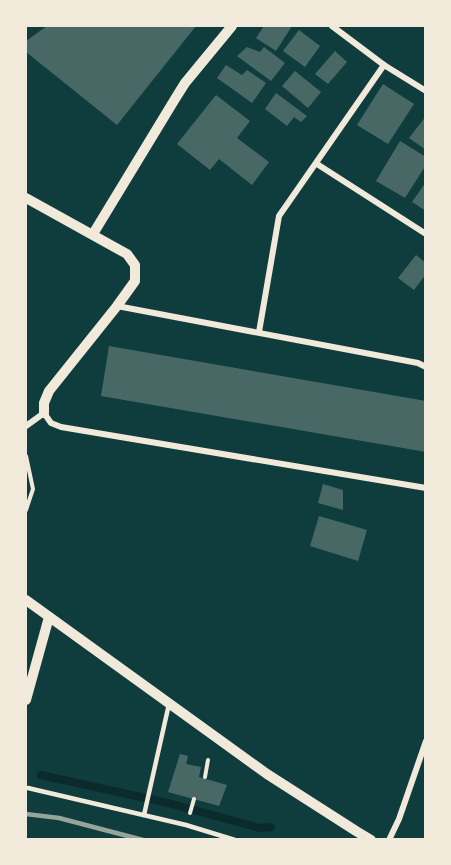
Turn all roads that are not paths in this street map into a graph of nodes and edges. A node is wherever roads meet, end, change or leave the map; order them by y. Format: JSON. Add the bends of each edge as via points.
{"nodes":[{"id":1,"x":232,"y":26,"type":"edge"},
{"id":2,"x":332,"y":26,"type":"edge"},
{"id":3,"x":384,"y":65,"type":"junction"},
{"id":4,"x":426,"y":91,"type":"edge"},
{"id":5,"x":316,"y":164,"type":"junction"},
{"id":6,"x":26,"y":198,"type":"edge"},
{"id":7,"x":93,"y":234,"type":"junction"},
{"id":8,"x":426,"y":234,"type":"edge"},
{"id":9,"x":117,"y":306,"type":"junction"},
{"id":10,"x":259,"y":332,"type":"junction"},
{"id":11,"x":426,"y":367,"type":"edge"},
{"id":12,"x":44,"y":413,"type":"junction"},
{"id":13,"x":26,"y":426,"type":"edge"},
{"id":14,"x":426,"y":488,"type":"edge"},
{"id":15,"x":26,"y":600,"type":"edge"},
{"id":16,"x":49,"y":617,"type":"junction"},
{"id":17,"x":26,"y":700,"type":"edge"},
{"id":18,"x":169,"y":704,"type":"junction"},
{"id":19,"x":426,"y":741,"type":"edge"},
{"id":20,"x":28,"y":788,"type":"dead end"},
{"id":21,"x":144,"y":815,"type":"junction"},
{"id":22,"x":236,"y":840,"type":"edge"},
{"id":23,"x":371,"y":840,"type":"edge"},
{"id":24,"x":389,"y":840,"type":"edge"}],
"edges":[{"from":1,"to":7,"type":"street","via":[[185,83]]},
{"from":2,"to":3,"type":"street"},
{"from":3,"to":4,"type":"street"},
{"from":3,"to":5,"type":"street"},
{"from":5,"to":8,"type":"street"},
{"from":5,"to":10,"type":"street","via":[[279,216]]},
{"from":6,"to":7,"type":"street"},
{"from":7,"to":9,"type":"street","via":[[127,254],[135,265],[135,281]]},
{"from":9,"to":10,"type":"street"},
{"from":9,"to":12,"type":"street","via":[[49,391]]},
{"from":10,"to":11,"type":"street"},
{"from":12,"to":13,"type":"street"},
{"from":12,"to":14,"type":"street","via":[[51,423],[61,427]]},
{"from":15,"to":16,"type":"street"},
{"from":16,"to":17,"type":"street"},
{"from":16,"to":18,"type":"street"},
{"from":18,"to":21,"type":"lane"},
{"from":18,"to":23,"type":"street","via":[[267,774]]},
{"from":19,"to":24,"type":"street"},
{"from":20,"to":21,"type":"lane"},
{"from":21,"to":22,"type":"lane"}]}
